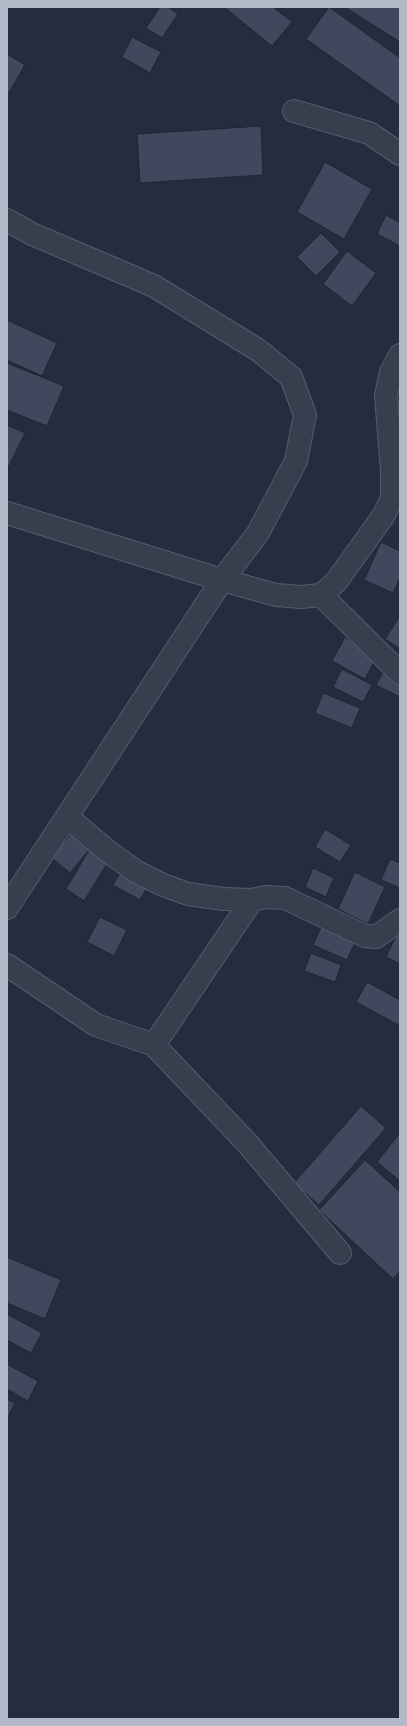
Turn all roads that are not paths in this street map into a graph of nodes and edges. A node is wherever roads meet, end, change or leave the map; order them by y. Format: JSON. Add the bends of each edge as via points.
{"nodes":[{"id":1,"x":294,"y":111,"type":"dead end"},
{"id":2,"x":400,"y":154,"type":"edge"},
{"id":3,"x":7,"y":220,"type":"edge"},
{"id":4,"x":400,"y":355,"type":"edge"},
{"id":5,"x":396,"y":472,"type":"edge"},
{"id":6,"x":7,"y":513,"type":"edge"},
{"id":7,"x":222,"y":580,"type":"junction"},
{"id":8,"x":321,"y":595,"type":"junction"},
{"id":9,"x":400,"y":673,"type":"edge"},
{"id":10,"x":67,"y":817,"type":"junction"},
{"id":11,"x":252,"y":900,"type":"junction"},
{"id":12,"x":7,"y":908,"type":"edge"},
{"id":13,"x":400,"y":920,"type":"edge"},
{"id":14,"x":7,"y":964,"type":"edge"},
{"id":15,"x":154,"y":1045,"type":"junction"},
{"id":16,"x":340,"y":1253,"type":"dead end"}],
"edges":[{"from":1,"to":2,"type":"street","via":[[369,133]]},
{"from":3,"to":7,"type":"street","via":[[32,234],[154,286],[258,350],[291,377],[305,415],[296,462],[258,533]]},
{"from":4,"to":5,"type":"street","via":[[391,372],[386,396]]},
{"from":5,"to":8,"type":"street","via":[[392,498],[384,515],[336,582]]},
{"from":6,"to":7,"type":"street"},
{"from":7,"to":8,"type":"street","via":[[276,595]]},
{"from":7,"to":10,"type":"street"},
{"from":8,"to":9,"type":"street"},
{"from":10,"to":11,"type":"street","via":[[137,872],[163,885],[188,894]]},
{"from":10,"to":12,"type":"street"},
{"from":11,"to":13,"type":"street","via":[[266,897],[285,898],[365,936],[376,937]]},
{"from":11,"to":15,"type":"street"},
{"from":14,"to":15,"type":"street","via":[[96,1025]]},
{"from":15,"to":16,"type":"street","via":[[248,1144]]}]}
